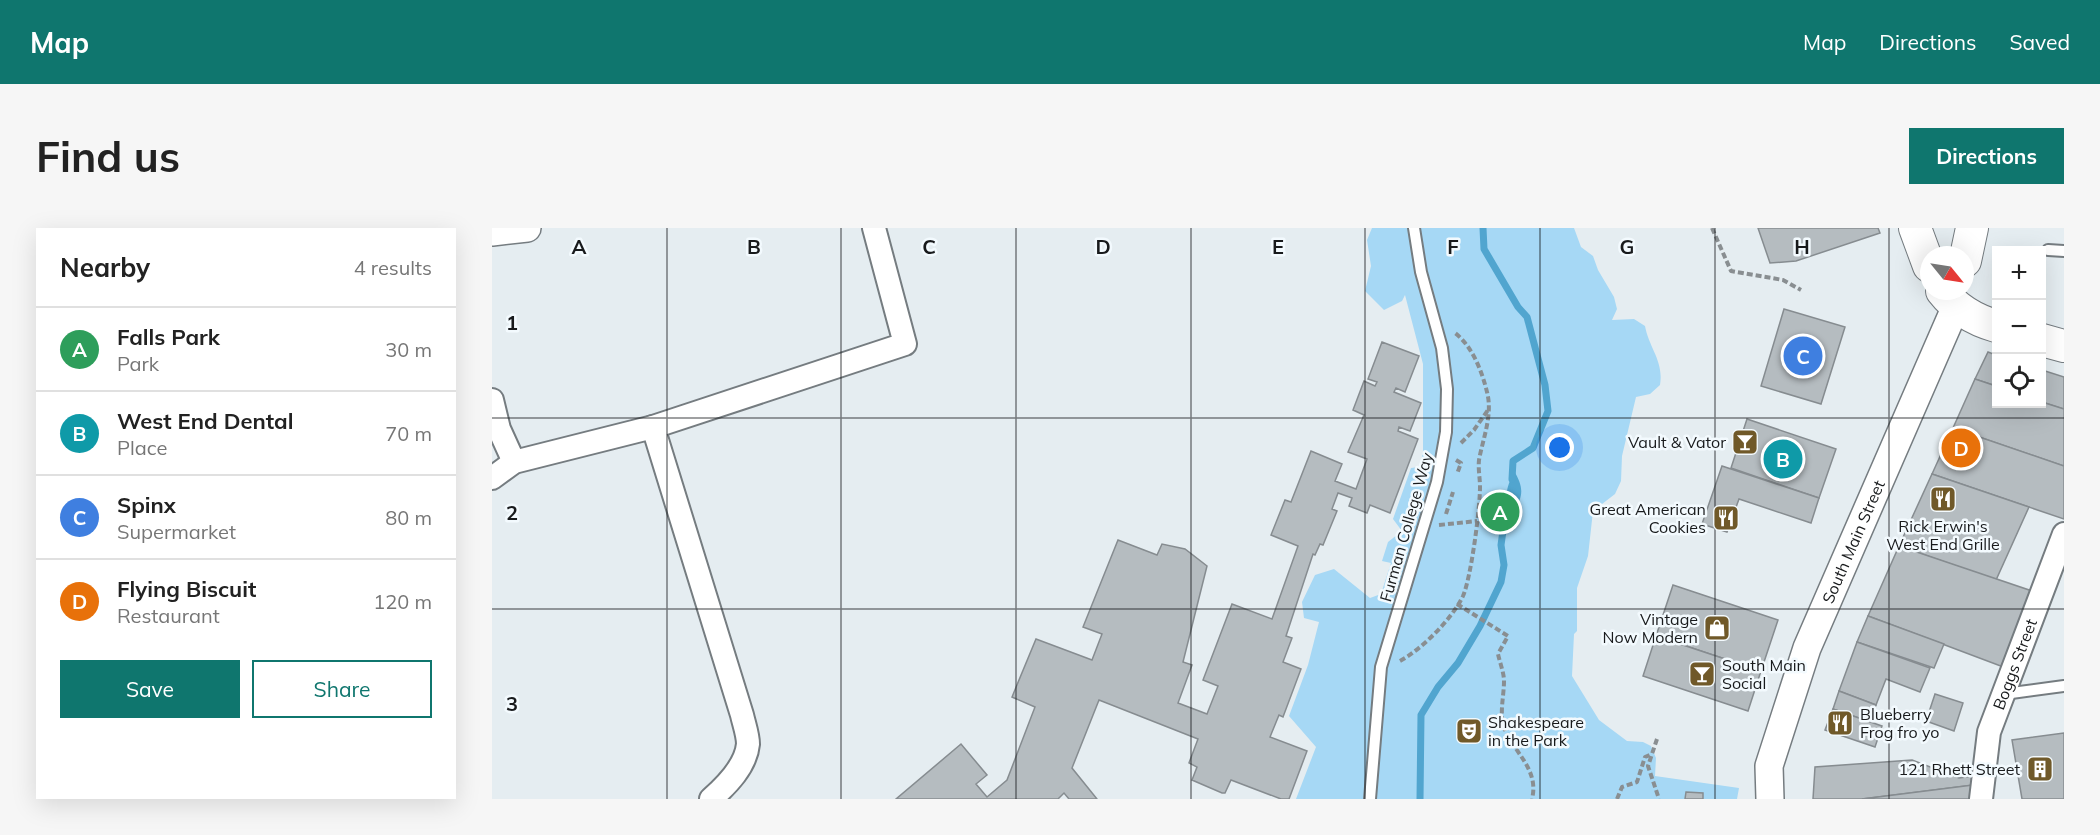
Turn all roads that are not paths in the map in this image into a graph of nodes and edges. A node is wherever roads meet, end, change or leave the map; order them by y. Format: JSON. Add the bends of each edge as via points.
{"nodes":[{"id":1,"x":527,"y":228,"type":"edge"},
{"id":2,"x":874,"y":228,"type":"edge"},
{"id":3,"x":1414,"y":228,"type":"edge"},
{"id":4,"x":1915,"y":228,"type":"edge"},
{"id":5,"x":1972,"y":228,"type":"edge"},
{"id":6,"x":492,"y":232,"type":"edge"},
{"id":7,"x":1922,"y":246,"type":"edge"},
{"id":8,"x":1968,"y":246,"type":"edge"},
{"id":9,"x":2048,"y":250,"type":"dead end"},
{"id":10,"x":2064,"y":251,"type":"edge"},
{"id":11,"x":1950,"y":300,"type":"edge"},
{"id":12,"x":1956,"y":300,"type":"edge"},
{"id":13,"x":1992,"y":325,"type":"edge"},
{"id":14,"x":2046,"y":341,"type":"edge"},
{"id":15,"x":2064,"y":346,"type":"edge"},
{"id":16,"x":492,"y":400,"type":"edge"},
{"id":17,"x":653,"y":427,"type":"junction"},
{"id":18,"x":514,"y":462,"type":"junction"},
{"id":19,"x":492,"y":478,"type":"edge"},
{"id":20,"x":2064,"y":534,"type":"edge"},
{"id":21,"x":2064,"y":686,"type":"edge"},
{"id":22,"x":2004,"y":694,"type":"junction"},
{"id":23,"x":711,"y":799,"type":"edge"},
{"id":24,"x":1370,"y":799,"type":"edge"},
{"id":25,"x":1770,"y":799,"type":"edge"},
{"id":26,"x":1981,"y":799,"type":"edge"}],
"edges":[{"from":1,"to":6,"type":"street"},
{"from":2,"to":17,"type":"street","via":[[905,344]]},
{"from":3,"to":24,"type":"lane","name":"Furman College Way","via":[[1421,272],[1442,348],[1447,389],[1444,452],[1381,668]]},
{"from":4,"to":7,"type":"main road"},
{"from":5,"to":8,"type":"main road"},
{"from":9,"to":10,"type":"lane"},
{"from":11,"to":25,"type":"street","name":"South Main Street","via":[[1806,648],[1769,766]]},
{"from":12,"to":13,"type":"main road","via":[[1978,320]]},
{"from":14,"to":15,"type":"main road"},
{"from":16,"to":18,"type":"street"},
{"from":17,"to":18,"type":"street"},
{"from":17,"to":23,"type":"street","via":[[748,744],[740,766]]},
{"from":18,"to":19,"type":"street"},
{"from":20,"to":22,"type":"street","name":"Boggs Street"},
{"from":21,"to":22,"type":"lane"},
{"from":22,"to":26,"type":"street","name":"Boggs Street","via":[[1989,732]]}]}
